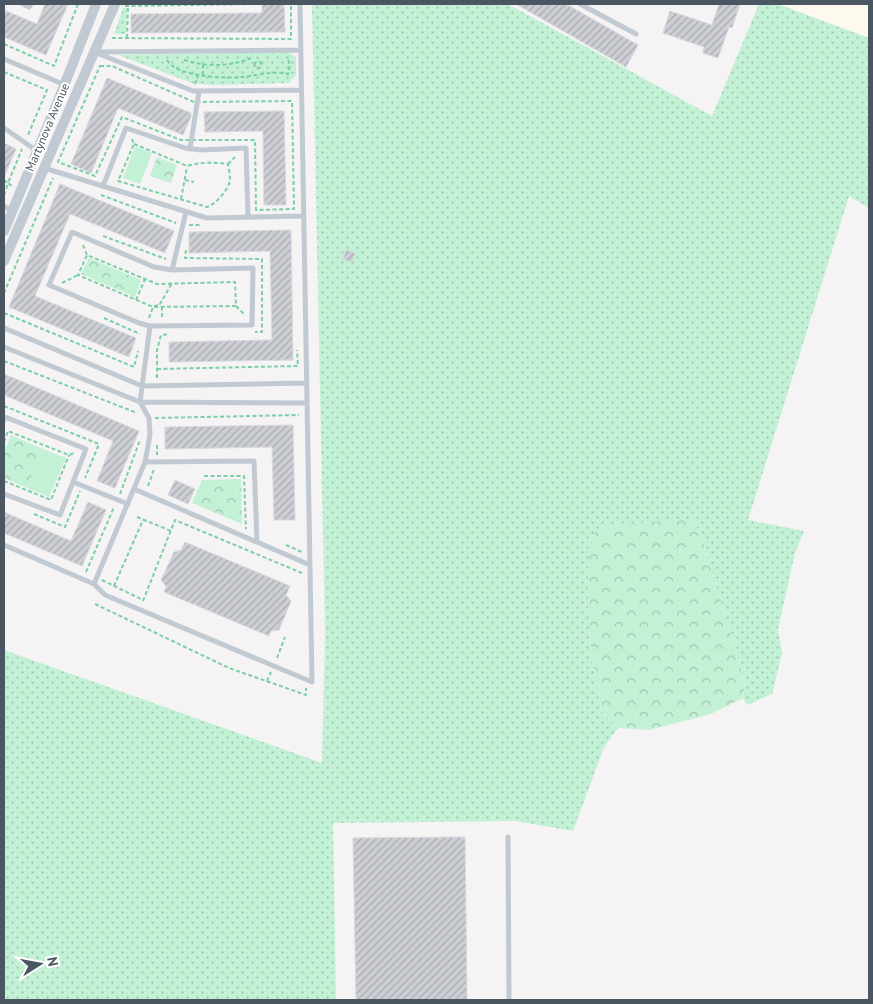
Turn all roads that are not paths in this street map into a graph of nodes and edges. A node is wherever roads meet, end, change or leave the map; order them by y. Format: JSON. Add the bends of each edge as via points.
{"nodes":[{"id":1,"x":23,"y":4,"type":"edge"},
{"id":2,"x":31,"y":4,"type":"edge"},
{"id":3,"x":96,"y":4,"type":"edge"},
{"id":4,"x":300,"y":4,"type":"edge"},
{"id":5,"x":580,"y":4,"type":"edge"},
{"id":6,"x":119,"y":5,"type":"edge"},
{"id":7,"x":636,"y":34,"type":"dead end"},
{"id":8,"x":300,"y":50,"type":"junction"},
{"id":9,"x":94,"y":52,"type":"junction"},
{"id":10,"x":4,"y":59,"type":"edge"},
{"id":11,"x":65,"y":85,"type":"junction"},
{"id":12,"x":77,"y":90,"type":"junction"},
{"id":13,"x":301,"y":90,"type":"junction"},
{"id":14,"x":198,"y":91,"type":"junction"},
{"id":15,"x":4,"y":128,"type":"edge"},
{"id":16,"x":190,"y":149,"type":"junction"},
{"id":17,"x":37,"y":151,"type":"junction"},
{"id":18,"x":44,"y":168,"type":"junction"},
{"id":19,"x":103,"y":186,"type":"junction"},
{"id":20,"x":8,"y":209,"type":"edge"},
{"id":21,"x":186,"y":212,"type":"junction"},
{"id":22,"x":302,"y":216,"type":"junction"},
{"id":23,"x":248,"y":217,"type":"junction"},
{"id":24,"x":22,"y":219,"type":"junction"},
{"id":25,"x":4,"y":231,"type":"edge"},
{"id":26,"x":4,"y":261,"type":"edge"},
{"id":27,"x":172,"y":270,"type":"junction"},
{"id":28,"x":148,"y":326,"type":"junction"},
{"id":29,"x":4,"y":328,"type":"edge"},
{"id":30,"x":4,"y":347,"type":"edge"},
{"id":31,"x":306,"y":383,"type":"junction"},
{"id":32,"x":142,"y":386,"type":"junction"},
{"id":33,"x":140,"y":402,"type":"junction"},
{"id":34,"x":306,"y":402,"type":"junction"},
{"id":35,"x":4,"y":420,"type":"edge"},
{"id":36,"x":145,"y":462,"type":"junction"},
{"id":37,"x":73,"y":482,"type":"junction"},
{"id":38,"x":134,"y":489,"type":"junction"},
{"id":39,"x":4,"y":494,"type":"edge"},
{"id":40,"x":128,"y":504,"type":"junction"},
{"id":41,"x":258,"y":542,"type":"junction"},
{"id":42,"x":4,"y":545,"type":"edge"},
{"id":43,"x":308,"y":564,"type":"junction"},
{"id":44,"x":94,"y":584,"type":"junction"},
{"id":45,"x":508,"y":837,"type":"dead end"},
{"id":46,"x":510,"y":1000,"type":"edge"}],
"edges":[{"from":1,"to":2,"type":"lane","via":[[30,7]]},
{"from":3,"to":11,"type":"street","name":"Martynova Avenue"},
{"from":4,"to":8,"type":"lane"},
{"from":5,"to":7,"type":"lane"},
{"from":6,"to":9,"type":"street","name":"Martynova Avenue"},
{"from":8,"to":9,"type":"lane"},
{"from":8,"to":13,"type":"lane"},
{"from":9,"to":12,"type":"street","name":"Martynova Avenue"},
{"from":9,"to":14,"type":"lane"},
{"from":10,"to":11,"type":"lane"},
{"from":11,"to":12,"type":"street"},
{"from":11,"to":17,"type":"street","name":"Martynova Avenue"},
{"from":12,"to":18,"type":"street","name":"Martynova Avenue"},
{"from":13,"to":14,"type":"lane"},
{"from":13,"to":22,"type":"lane"},
{"from":14,"to":16,"type":"lane"},
{"from":15,"to":17,"type":"lane"},
{"from":16,"to":19,"type":"lane","via":[[126,128]]},
{"from":16,"to":23,"type":"lane","via":[[246,148]]},
{"from":17,"to":20,"type":"street","name":"Martynova Avenue"},
{"from":18,"to":19,"type":"lane"},
{"from":18,"to":24,"type":"street","name":"Martynova Avenue"},
{"from":19,"to":21,"type":"lane"},
{"from":20,"to":24,"type":"street"},
{"from":20,"to":25,"type":"street","name":"Martynova Avenue"},
{"from":21,"to":23,"type":"lane","via":[[207,218]]},
{"from":21,"to":27,"type":"lane"},
{"from":22,"to":23,"type":"lane"},
{"from":22,"to":31,"type":"lane"},
{"from":24,"to":26,"type":"street","name":"Martynova Avenue"},
{"from":27,"to":28,"type":"lane","via":[[253,268],[252,325]]},
{"from":27,"to":28,"type":"lane","via":[[154,267],[72,232],[49,285]]},
{"from":28,"to":32,"type":"lane"},
{"from":29,"to":32,"type":"lane"},
{"from":30,"to":33,"type":"lane"},
{"from":31,"to":32,"type":"lane"},
{"from":31,"to":34,"type":"lane"},
{"from":32,"to":33,"type":"lane"},
{"from":33,"to":34,"type":"lane"},
{"from":33,"to":36,"type":"lane","via":[[149,418],[150,435]]},
{"from":34,"to":43,"type":"lane"},
{"from":35,"to":37,"type":"lane","via":[[5,417],[86,449]]},
{"from":36,"to":38,"type":"lane"},
{"from":36,"to":41,"type":"lane","via":[[254,461]]},
{"from":37,"to":39,"type":"lane","via":[[60,516]]},
{"from":37,"to":40,"type":"lane"},
{"from":38,"to":40,"type":"lane"},
{"from":38,"to":41,"type":"lane"},
{"from":40,"to":44,"type":"lane"},
{"from":41,"to":43,"type":"lane"},
{"from":42,"to":44,"type":"lane"},
{"from":43,"to":44,"type":"lane","via":[[312,682],[105,595]]},
{"from":45,"to":46,"type":"lane"}]}
